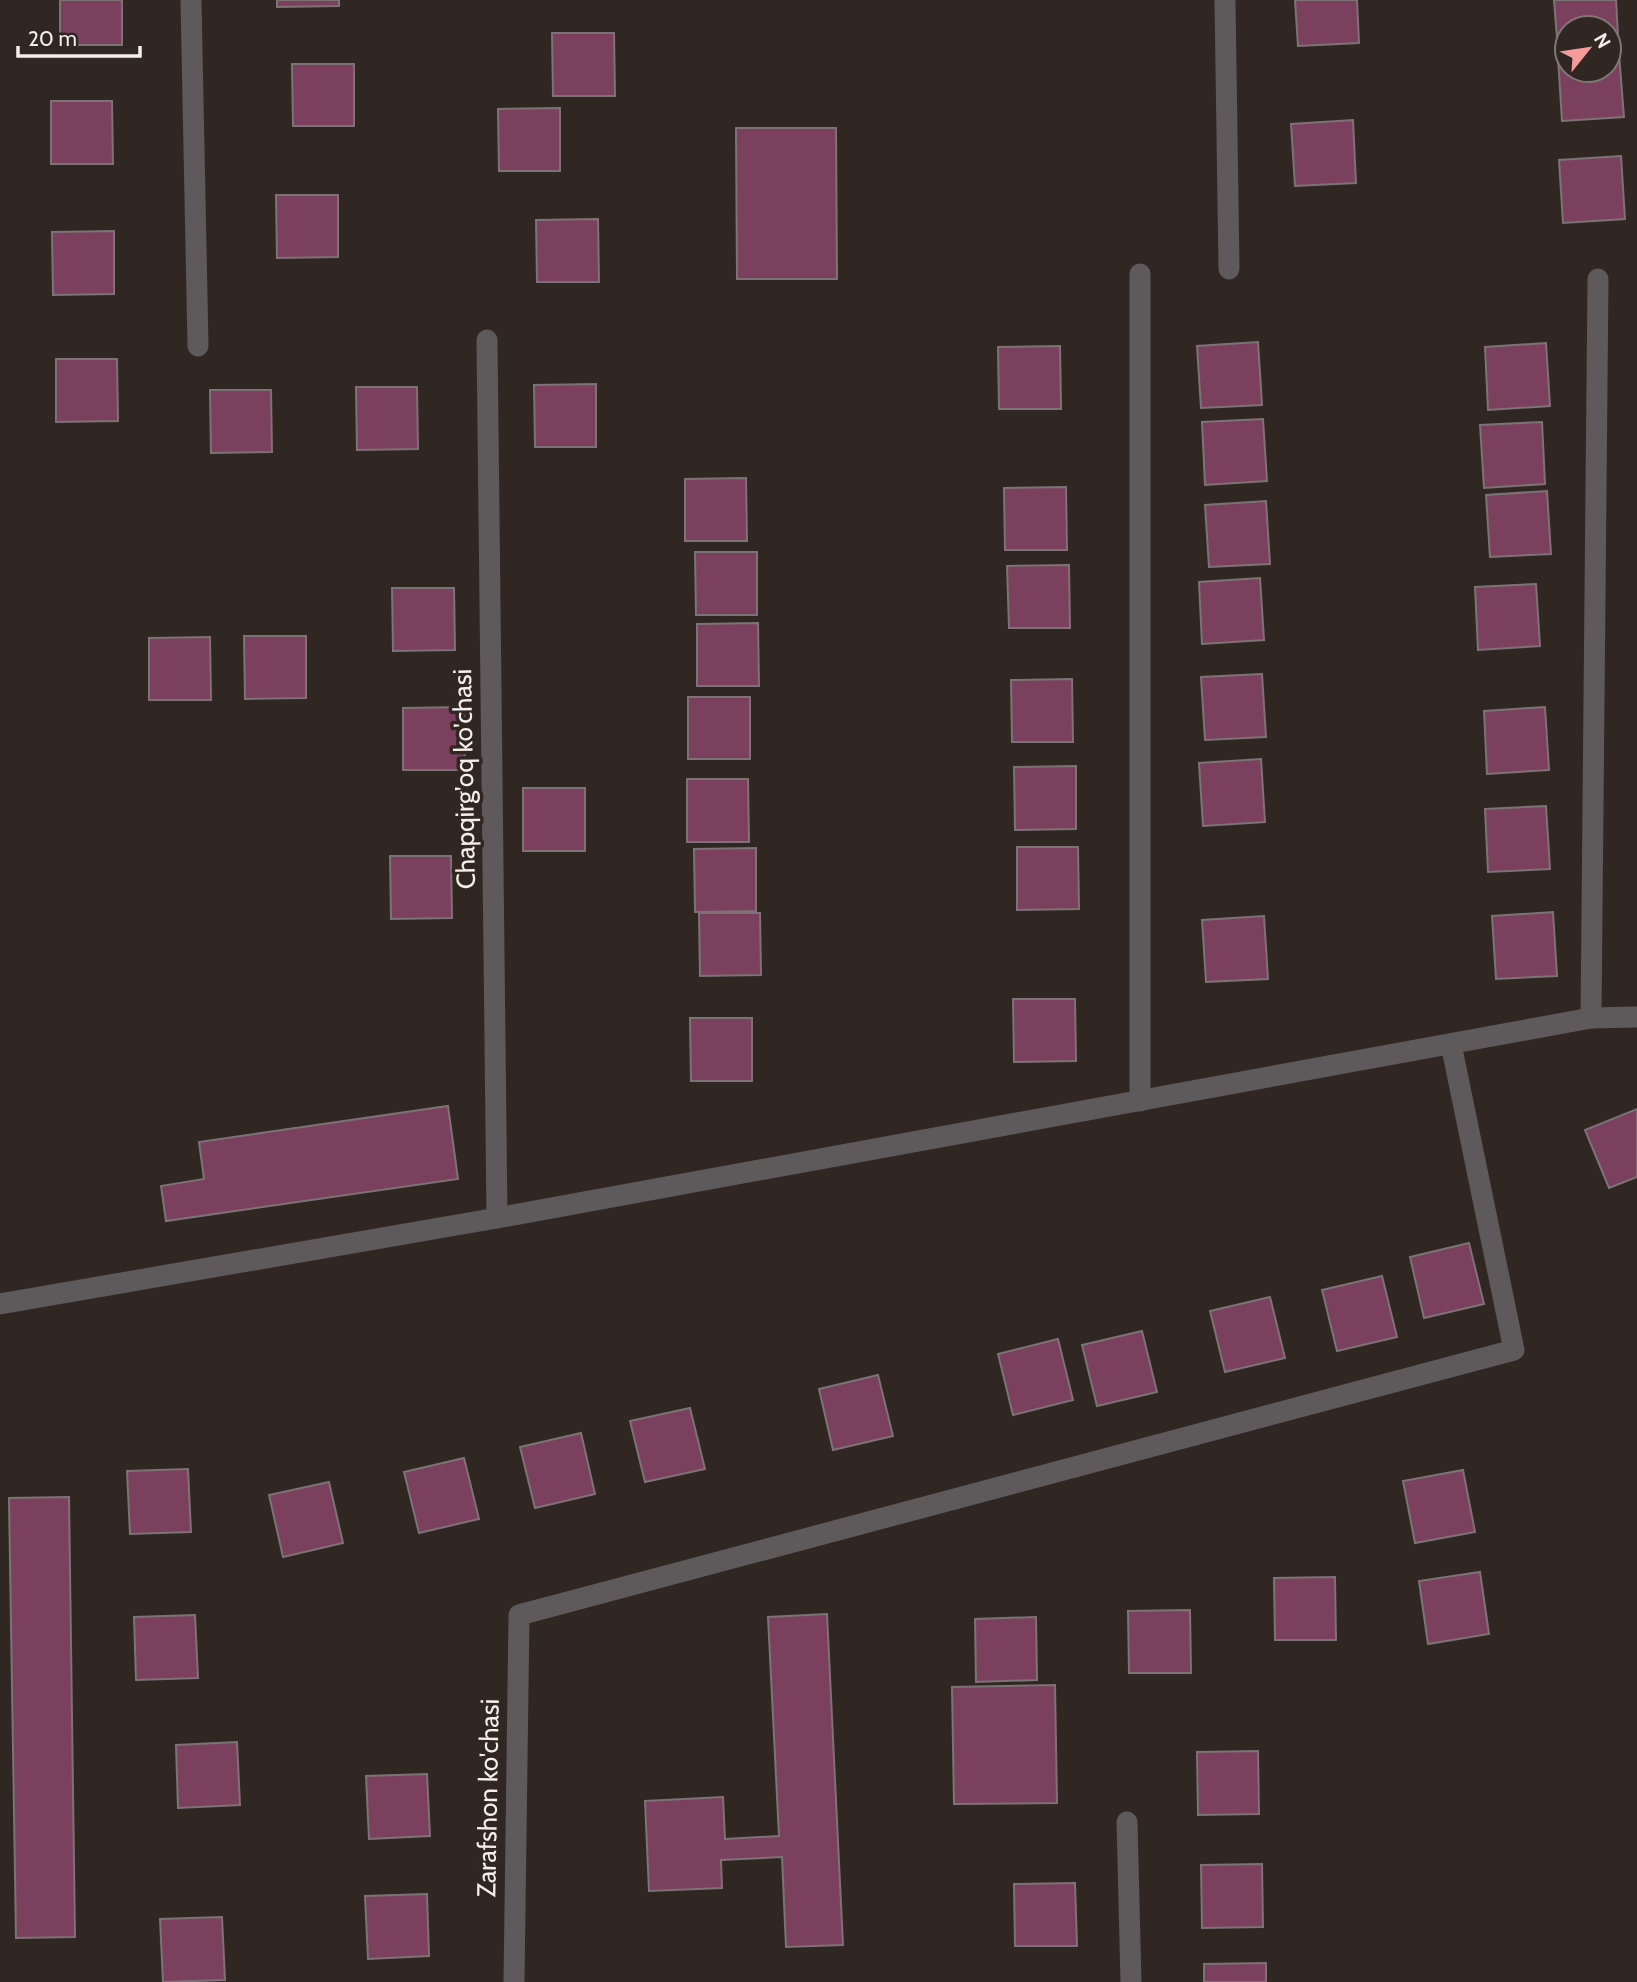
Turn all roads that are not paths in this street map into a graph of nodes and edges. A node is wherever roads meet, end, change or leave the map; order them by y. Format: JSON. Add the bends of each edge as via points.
{"nodes":[{"id":1,"x":191,"y":0,"type":"edge"},
{"id":2,"x":1225,"y":0,"type":"edge"},
{"id":3,"x":1229,"y":269,"type":"dead end"},
{"id":4,"x":1140,"y":274,"type":"dead end"},
{"id":5,"x":1598,"y":279,"type":"dead end"},
{"id":6,"x":488,"y":340,"type":"dead end"},
{"id":7,"x":198,"y":346,"type":"dead end"},
{"id":8,"x":1637,"y":1017,"type":"edge"},
{"id":9,"x":1591,"y":1018,"type":"junction"},
{"id":10,"x":1451,"y":1044,"type":"junction"},
{"id":11,"x":1140,"y":1101,"type":"junction"},
{"id":12,"x":496,"y":1218,"type":"junction"},
{"id":13,"x":0,"y":1304,"type":"edge"},
{"id":14,"x":1127,"y":1822,"type":"dead end"},
{"id":15,"x":514,"y":1982,"type":"edge"},
{"id":16,"x":1131,"y":1982,"type":"edge"}],
"edges":[{"from":1,"to":7,"type":"street"},
{"from":2,"to":3,"type":"street"},
{"from":4,"to":11,"type":"street"},
{"from":5,"to":9,"type":"street"},
{"from":6,"to":12,"type":"street","name":"Chapqirg'oq ko'chasi"},
{"from":8,"to":9,"type":"street"},
{"from":9,"to":10,"type":"street"},
{"from":10,"to":11,"type":"street"},
{"from":10,"to":15,"type":"street","name":"Zarafshon ko'chasi","via":[[1514,1350],[519,1615]]},
{"from":11,"to":12,"type":"street"},
{"from":12,"to":13,"type":"street"},
{"from":14,"to":16,"type":"street"}]}
